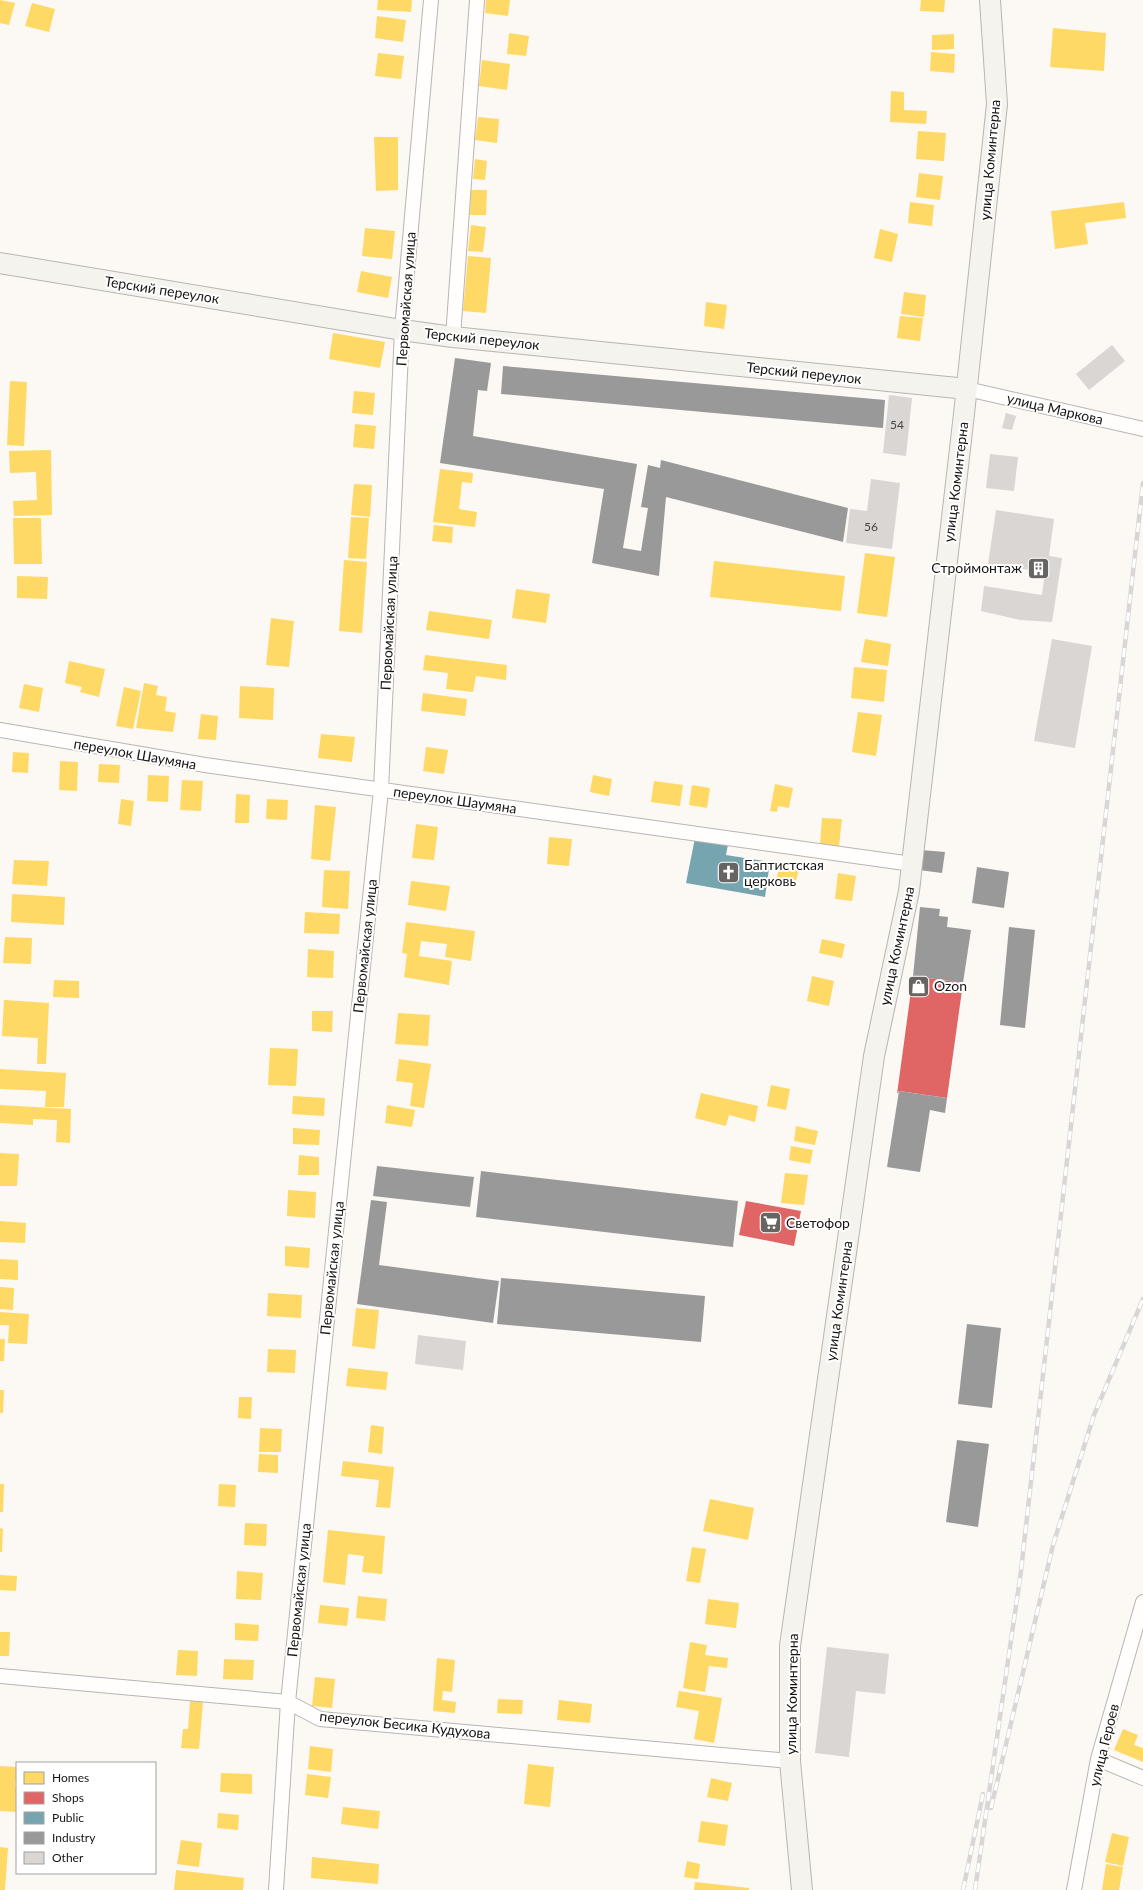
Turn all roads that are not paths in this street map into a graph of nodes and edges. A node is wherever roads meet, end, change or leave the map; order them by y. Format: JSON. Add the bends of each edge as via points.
{"nodes":[{"id":1,"x":432,"y":0,"type":"edge"},
{"id":2,"x":477,"y":0,"type":"edge"},
{"id":3,"x":990,"y":0,"type":"edge"},
{"id":4,"x":0,"y":263,"type":"edge"},
{"id":5,"x":402,"y":330,"type":"junction"},
{"id":6,"x":452,"y":337,"type":"junction"},
{"id":7,"x":967,"y":389,"type":"junction"},
{"id":8,"x":1143,"y":428,"type":"edge"},
{"id":9,"x":0,"y":733,"type":"edge"},
{"id":10,"x":381,"y":790,"type":"junction"},
{"id":11,"x":912,"y":864,"type":"junction"},
{"id":12,"x":1143,"y":1602,"type":"edge"},
{"id":13,"x":0,"y":1676,"type":"edge"},
{"id":14,"x":288,"y":1702,"type":"junction"},
{"id":15,"x":1098,"y":1759,"type":"junction"},
{"id":16,"x":790,"y":1761,"type":"junction"},
{"id":17,"x":1143,"y":1778,"type":"edge"},
{"id":18,"x":276,"y":1890,"type":"edge"},
{"id":19,"x":802,"y":1890,"type":"edge"},
{"id":20,"x":1074,"y":1890,"type":"edge"}],
"edges":[{"from":1,"to":5,"type":"street","name":"Первомайская улица"},
{"from":2,"to":6,"type":"street"},
{"from":3,"to":7,"type":"street","name":"улица Коминтерна","via":[[997,104]]},
{"from":4,"to":5,"type":"street","name":"Терский переулок"},
{"from":5,"to":6,"type":"street","name":"Терский переулок"},
{"from":5,"to":10,"type":"street","name":"Первомайская улица"},
{"from":6,"to":7,"type":"street","name":"Терский переулок"},
{"from":7,"to":8,"type":"street","name":"улица Маркова"},
{"from":7,"to":11,"type":"street","name":"улица Коминтерна"},
{"from":9,"to":10,"type":"street","name":"переулок Шаумяна"},
{"from":10,"to":11,"type":"street","name":"переулок Шаумяна"},
{"from":10,"to":14,"type":"street","name":"Первомайская улица"},
{"from":11,"to":16,"type":"street","name":"улица Коминтерна","via":[[909,891],[874,1056],[790,1646]]},
{"from":12,"to":15,"type":"street","name":"улица Героев"},
{"from":13,"to":14,"type":"street","name":"переулок Бесика Кудухова"},
{"from":14,"to":16,"type":"street","name":"переулок Бесика Кудухова","via":[[320,1719]]},
{"from":14,"to":18,"type":"street","name":"Первомайская улица"},
{"from":15,"to":17,"type":"street"},
{"from":15,"to":20,"type":"street","name":"улица Героев"},
{"from":16,"to":19,"type":"street","name":"улица Коминтерна"}]}
